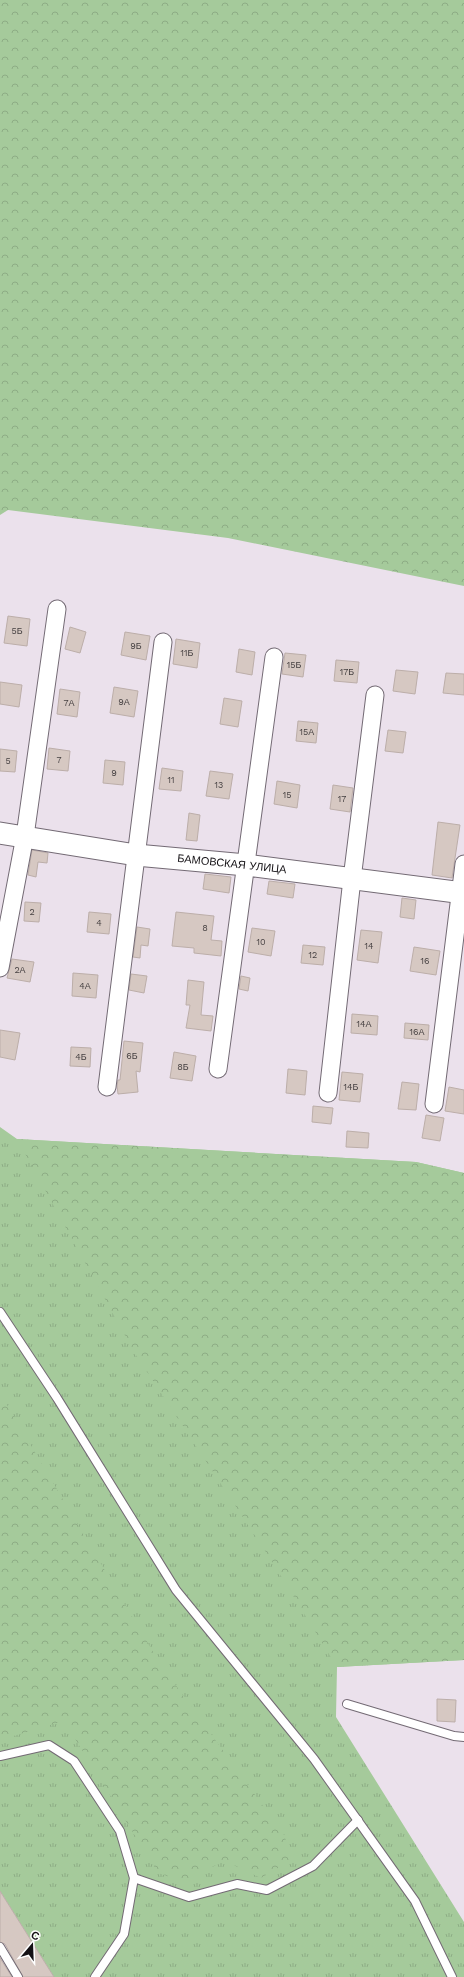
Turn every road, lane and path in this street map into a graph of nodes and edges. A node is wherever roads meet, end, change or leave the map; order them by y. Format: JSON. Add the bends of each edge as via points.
{"nodes":[{"id":1,"x":57,"y":609,"type":"dead end"},
{"id":2,"x":163,"y":642,"type":"dead end"},
{"id":3,"x":274,"y":657,"type":"dead end"},
{"id":4,"x":376,"y":695,"type":"dead end"},
{"id":5,"x":0,"y":833,"type":"edge"},
{"id":6,"x":25,"y":836,"type":"junction"},
{"id":7,"x":136,"y":855,"type":"junction"},
{"id":8,"x":464,"y":864,"type":"edge"},
{"id":9,"x":246,"y":865,"type":"junction"},
{"id":10,"x":352,"y":878,"type":"junction"},
{"id":11,"x":462,"y":892,"type":"edge"},
{"id":12,"x":0,"y":968,"type":"edge"},
{"id":13,"x":218,"y":1069,"type":"dead end"},
{"id":14,"x":107,"y":1087,"type":"dead end"},
{"id":15,"x":328,"y":1093,"type":"dead end"},
{"id":16,"x":434,"y":1104,"type":"dead end"},
{"id":17,"x":0,"y":1312,"type":"edge"},
{"id":18,"x":347,"y":1704,"type":"dead end"},
{"id":19,"x":464,"y":1737,"type":"edge"},
{"id":20,"x":0,"y":1756,"type":"edge"},
{"id":21,"x":358,"y":1820,"type":"junction"},
{"id":22,"x":134,"y":1878,"type":"junction"},
{"id":23,"x":0,"y":1947,"type":"edge"},
{"id":24,"x":18,"y":1977,"type":"edge"},
{"id":25,"x":95,"y":1977,"type":"edge"},
{"id":26,"x":452,"y":1977,"type":"edge"}],
"edges":[{"from":1,"to":6,"type":"street"},
{"from":2,"to":7,"type":"street"},
{"from":3,"to":9,"type":"street"},
{"from":4,"to":10,"type":"street"},
{"from":5,"to":6,"type":"street","name":"БАМОВСКАЯ УЛИЦА"},
{"from":6,"to":7,"type":"street","name":"БАМОВСКАЯ УЛИЦА"},
{"from":6,"to":12,"type":"street"},
{"from":7,"to":9,"type":"street","name":"БАМОВСКАЯ УЛИЦА"},
{"from":7,"to":14,"type":"street"},
{"from":8,"to":11,"type":"street"},
{"from":9,"to":10,"type":"street","name":"БАМОВСКАЯ УЛИЦА"},
{"from":9,"to":13,"type":"street"},
{"from":10,"to":11,"type":"street","name":"БАМОВСКАЯ УЛИЦА"},
{"from":10,"to":15,"type":"street"},
{"from":11,"to":16,"type":"street"},
{"from":17,"to":21,"type":"lane","via":[[57,1398],[176,1590],[314,1759]]},
{"from":18,"to":19,"type":"lane"},
{"from":20,"to":22,"type":"lane","via":[[49,1745],[74,1761],[120,1831]]},
{"from":21,"to":22,"type":"lane","via":[[313,1866],[266,1890],[238,1884],[189,1897]]},
{"from":21,"to":26,"type":"lane","via":[[415,1901]]},
{"from":22,"to":25,"type":"lane","via":[[124,1934]]},
{"from":23,"to":24,"type":"lane"}]}
